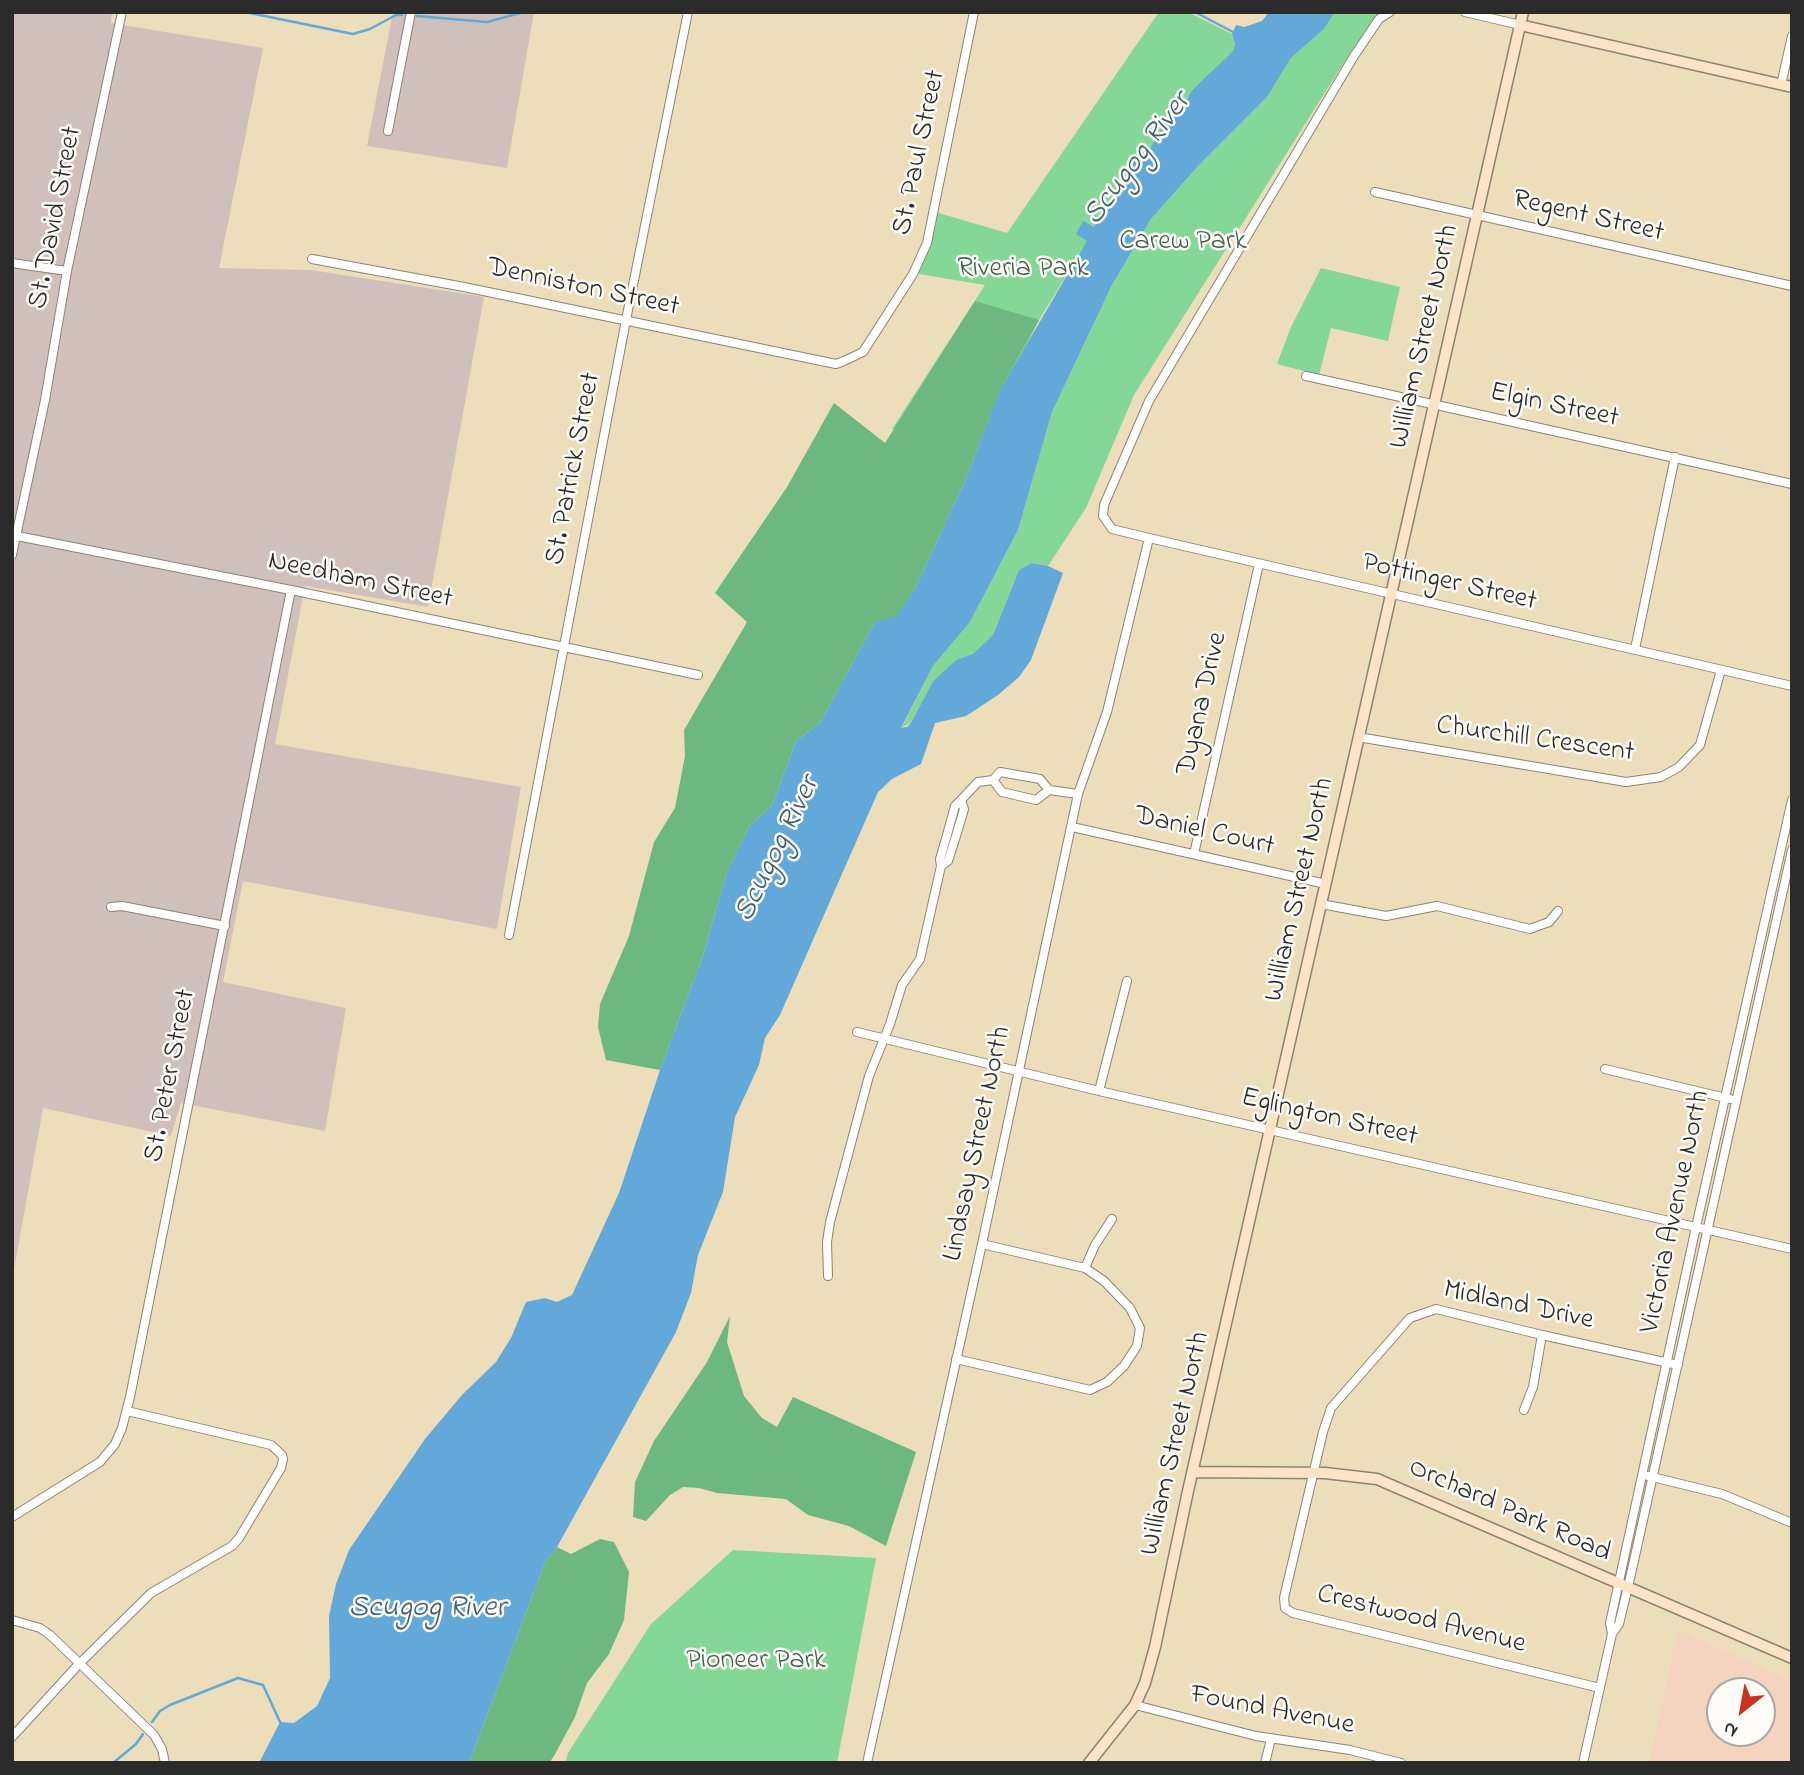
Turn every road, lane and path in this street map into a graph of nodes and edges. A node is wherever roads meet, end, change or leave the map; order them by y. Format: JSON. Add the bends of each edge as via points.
{"nodes":[{"id":1,"x":122,"y":12,"type":"edge"},
{"id":2,"x":411,"y":12,"type":"edge"},
{"id":3,"x":688,"y":12,"type":"edge"},
{"id":4,"x":974,"y":12,"type":"edge"},
{"id":5,"x":1390,"y":12,"type":"edge"},
{"id":6,"x":1465,"y":12,"type":"edge"},
{"id":7,"x":1523,"y":12,"type":"edge"},
{"id":8,"x":1520,"y":25,"type":"junction"},
{"id":9,"x":1792,"y":36,"type":"edge"},
{"id":10,"x":1786,"y":86,"type":"edge"},
{"id":11,"x":388,"y":131,"type":"dead end"},
{"id":12,"x":1375,"y":192,"type":"dead end"},
{"id":13,"x":1477,"y":216,"type":"junction"},
{"id":14,"x":312,"y":259,"type":"dead end"},
{"id":15,"x":12,"y":263,"type":"edge"},
{"id":16,"x":67,"y":271,"type":"junction"},
{"id":17,"x":1792,"y":286,"type":"edge"},
{"id":18,"x":626,"y":320,"type":"junction"},
{"id":19,"x":844,"y":361,"type":"joint"},
{"id":20,"x":1306,"y":376,"type":"dead end"},
{"id":21,"x":1435,"y":404,"type":"junction"},
{"id":22,"x":1675,"y":457,"type":"junction"},
{"id":23,"x":1792,"y":484,"type":"edge"},
{"id":24,"x":14,"y":536,"type":"edge"},
{"id":25,"x":1149,"y":538,"type":"junction"},
{"id":26,"x":12,"y":555,"type":"edge"},
{"id":27,"x":1259,"y":564,"type":"junction"},
{"id":28,"x":291,"y":590,"type":"junction"},
{"id":29,"x":1391,"y":593,"type":"junction"},
{"id":30,"x":565,"y":648,"type":"junction"},
{"id":31,"x":1634,"y":649,"type":"junction"},
{"id":32,"x":1721,"y":670,"type":"junction"},
{"id":33,"x":698,"y":675,"type":"dead end"},
{"id":34,"x":1792,"y":686,"type":"edge"},
{"id":35,"x":1358,"y":737,"type":"junction"},
{"id":36,"x":993,"y":780,"type":"junction"},
{"id":37,"x":1049,"y":790,"type":"junction"},
{"id":38,"x":1077,"y":793,"type":"junction"},
{"id":39,"x":1792,"y":800,"type":"edge"},
{"id":40,"x":1072,"y":827,"type":"junction"},
{"id":41,"x":1792,"y":850,"type":"edge"},
{"id":42,"x":1194,"y":854,"type":"junction"},
{"id":43,"x":1326,"y":884,"type":"junction"},
{"id":44,"x":1321,"y":904,"type":"junction"},
{"id":45,"x":111,"y":907,"type":"dead end"},
{"id":46,"x":1558,"y":911,"type":"dead end"},
{"id":47,"x":225,"y":926,"type":"junction"},
{"id":48,"x":509,"y":935,"type":"dead end"},
{"id":49,"x":1759,"y":940,"type":"junction"},
{"id":50,"x":1771,"y":944,"type":"junction"},
{"id":51,"x":1127,"y":981,"type":"dead end"},
{"id":52,"x":857,"y":1032,"type":"dead end"},
{"id":53,"x":885,"y":1037,"type":"junction"},
{"id":54,"x":1605,"y":1069,"type":"dead end"},
{"id":55,"x":1017,"y":1071,"type":"junction"},
{"id":56,"x":1099,"y":1090,"type":"junction"},
{"id":57,"x":1726,"y":1098,"type":"junction"},
{"id":58,"x":1736,"y":1101,"type":"junction"},
{"id":59,"x":1270,"y":1130,"type":"junction"},
{"id":60,"x":1112,"y":1219,"type":"dead end"},
{"id":61,"x":1696,"y":1227,"type":"junction"},
{"id":62,"x":1707,"y":1231,"type":"junction"},
{"id":63,"x":982,"y":1244,"type":"junction"},
{"id":64,"x":1792,"y":1249,"type":"edge"},
{"id":65,"x":1085,"y":1268,"type":"junction"},
{"id":66,"x":828,"y":1276,"type":"dead end"},
{"id":67,"x":1542,"y":1335,"type":"junction"},
{"id":68,"x":956,"y":1359,"type":"junction"},
{"id":69,"x":1667,"y":1362,"type":"junction"},
{"id":70,"x":1678,"y":1365,"type":"junction"},
{"id":71,"x":1524,"y":1410,"type":"dead end"},
{"id":72,"x":127,"y":1411,"type":"junction"},
{"id":73,"x":1193,"y":1472,"type":"junction"},
{"id":74,"x":1313,"y":1473,"type":"junction"},
{"id":75,"x":1642,"y":1474,"type":"junction"},
{"id":76,"x":1653,"y":1477,"type":"junction"},
{"id":77,"x":12,"y":1517,"type":"edge"},
{"id":78,"x":1792,"y":1523,"type":"edge"},
{"id":79,"x":1623,"y":1586,"type":"junction"},
{"id":80,"x":12,"y":1620,"type":"edge"},
{"id":81,"x":1792,"y":1658,"type":"edge"},
{"id":82,"x":79,"y":1664,"type":"junction"},
{"id":83,"x":1600,"y":1688,"type":"junction"},
{"id":84,"x":1135,"y":1705,"type":"junction"},
{"id":85,"x":12,"y":1737,"type":"edge"},
{"id":86,"x":1271,"y":1739,"type":"junction"},
{"id":87,"x":165,"y":1763,"type":"edge"},
{"id":88,"x":867,"y":1763,"type":"edge"},
{"id":89,"x":1089,"y":1763,"type":"edge"},
{"id":90,"x":1265,"y":1763,"type":"edge"},
{"id":91,"x":1401,"y":1763,"type":"edge"},
{"id":92,"x":1583,"y":1763,"type":"edge"}],
"edges":[{"from":1,"to":16,"type":"street","name":"St. David Street"},
{"from":2,"to":11,"type":"street"},
{"from":3,"to":18,"type":"street","name":"St. Patrick Street"},
{"from":4,"to":19,"type":"street","name":"St. Paul Street","via":[[928,243],[863,352]]},
{"from":5,"to":25,"type":"street","name":"Pottinger Street","via":[[1379,19],[1354,56],[1149,401],[1103,516],[1112,528]]},
{"from":6,"to":8,"type":"street"},
{"from":7,"to":8,"type":"street","name":"William Street North"},
{"from":8,"to":10,"type":"street"},
{"from":8,"to":13,"type":"street","name":"William Street North"},
{"from":9,"to":10,"type":"street"},
{"from":12,"to":13,"type":"street","name":"Regent Street"},
{"from":13,"to":17,"type":"street","name":"Regent Street"},
{"from":13,"to":21,"type":"street","name":"William Street North"},
{"from":14,"to":18,"type":"street","name":"Denniston Street"},
{"from":15,"to":16,"type":"street"},
{"from":16,"to":24,"type":"street","name":"St. David Street","via":[[45,400]]},
{"from":18,"to":19,"type":"street","name":"Denniston Street","via":[[836,364]]},
{"from":18,"to":30,"type":"street","name":"St. Patrick Street"},
{"from":20,"to":21,"type":"street","name":"Elgin Street"},
{"from":21,"to":22,"type":"street","name":"Elgin Street"},
{"from":21,"to":29,"type":"street","name":"William Street North"},
{"from":22,"to":23,"type":"street","name":"Elgin Street"},
{"from":22,"to":31,"type":"street"},
{"from":24,"to":26,"type":"street","name":"St. David Street"},
{"from":24,"to":28,"type":"street","name":"Needham Street"},
{"from":25,"to":27,"type":"street","name":"Pottinger Street"},
{"from":25,"to":38,"type":"street","name":"Lindsay Street North","via":[[1107,712]]},
{"from":27,"to":29,"type":"street","name":"Pottinger Street"},
{"from":27,"to":42,"type":"street","name":"Dyana Drive"},
{"from":28,"to":30,"type":"street","name":"Needham Street"},
{"from":28,"to":47,"type":"street","name":"St. Peter Street"},
{"from":29,"to":31,"type":"street","name":"Pottinger Street"},
{"from":29,"to":35,"type":"street","name":"William Street North"},
{"from":30,"to":33,"type":"street","name":"Needham Street"},
{"from":30,"to":48,"type":"street","name":"St. Patrick Street"},
{"from":31,"to":32,"type":"street","name":"Pottinger Street"},
{"from":32,"to":34,"type":"street","name":"Pottinger Street"},
{"from":32,"to":35,"type":"street","name":"Churchill Crescent","via":[[1700,745],[1679,767],[1661,777],[1626,782]]},
{"from":35,"to":43,"type":"street","name":"William Street North"},
{"from":36,"to":37,"type":"street","via":[[1000,772],[1040,779]]},
{"from":36,"to":37,"type":"street","via":[[1002,792],[1036,800]]},
{"from":36,"to":53,"type":"street","via":[[978,782],[961,800],[964,809],[951,836],[948,861],[942,866],[920,959],[902,985]]},
{"from":37,"to":38,"type":"street"},
{"from":38,"to":40,"type":"street","name":"Lindsay Street North"},
{"from":39,"to":49,"type":"street","name":"Victoria Avenue North"},
{"from":40,"to":42,"type":"street","name":"Daniel Court"},
{"from":40,"to":55,"type":"street","name":"Lindsay Street North"},
{"from":41,"to":50,"type":"street","name":"Victoria Avenue North"},
{"from":42,"to":43,"type":"street","name":"Daniel Court"},
{"from":43,"to":44,"type":"street","name":"William Street North"},
{"from":44,"to":46,"type":"street","via":[[1386,916],[1437,906],[1530,929],[1549,922]]},
{"from":44,"to":59,"type":"street","name":"William Street North"},
{"from":45,"to":47,"type":"street"},
{"from":47,"to":72,"type":"street","name":"St. Peter Street"},
{"from":49,"to":50,"type":"street"},
{"from":49,"to":57,"type":"street","name":"Victoria Avenue North"},
{"from":50,"to":58,"type":"street","name":"Victoria Avenue North"},
{"from":51,"to":56,"type":"street"},
{"from":52,"to":53,"type":"street","name":"Eglington Street"},
{"from":53,"to":55,"type":"street","name":"Eglington Street"},
{"from":53,"to":66,"type":"street","via":[[869,1076],[832,1212]]},
{"from":54,"to":57,"type":"street"},
{"from":55,"to":56,"type":"street","name":"Eglington Street"},
{"from":55,"to":63,"type":"street","name":"Lindsay Street North"},
{"from":56,"to":59,"type":"street","name":"Eglington Street"},
{"from":57,"to":58,"type":"street"},
{"from":57,"to":61,"type":"street","name":"Victoria Avenue North"},
{"from":58,"to":62,"type":"street","name":"Victoria Avenue North"},
{"from":59,"to":61,"type":"street","name":"Eglington Street"},
{"from":59,"to":73,"type":"street","name":"William Street North"},
{"from":60,"to":65,"type":"street"},
{"from":61,"to":62,"type":"street","name":"Eglington Street"},
{"from":61,"to":69,"type":"street","name":"Victoria Avenue North"},
{"from":62,"to":64,"type":"street","name":"Eglington Street"},
{"from":62,"to":70,"type":"street","name":"Victoria Avenue North"},
{"from":63,"to":65,"type":"street"},
{"from":63,"to":68,"type":"street","name":"Lindsay Street North"},
{"from":65,"to":68,"type":"street","via":[[1130,1308],[1140,1328],[1137,1346],[1107,1382],[1090,1390]]},
{"from":67,"to":69,"type":"street","name":"Midland Drive"},
{"from":67,"to":71,"type":"street"},
{"from":67,"to":74,"type":"street","name":"Midland Drive","via":[[1436,1308],[1410,1318],[1331,1408]]},
{"from":68,"to":88,"type":"street","name":"Lindsay Street North"},
{"from":69,"to":70,"type":"street","name":"Midland Drive"},
{"from":69,"to":75,"type":"street","name":"Victoria Avenue North"},
{"from":70,"to":76,"type":"street","name":"Victoria Avenue North"},
{"from":72,"to":77,"type":"street","name":"St. Peter Street","via":[[115,1444],[100,1462]]},
{"from":72,"to":82,"type":"street","via":[[271,1446],[283,1459],[232,1546],[151,1592]]},
{"from":73,"to":74,"type":"street","name":"Orchard Park Road"},
{"from":73,"to":84,"type":"street","name":"William Street North","via":[[1156,1647]]},
{"from":74,"to":79,"type":"street","name":"Orchard Park Road","via":[[1377,1479]]},
{"from":74,"to":83,"type":"street","name":"Crestwood Avenue","via":[[1285,1608]]},
{"from":75,"to":76,"type":"street"},
{"from":75,"to":79,"type":"street","name":"Victoria Avenue North"},
{"from":76,"to":78,"type":"street","via":[[1722,1494]]},
{"from":76,"to":79,"type":"street","name":"Victoria Avenue North"},
{"from":79,"to":81,"type":"street","name":"Orchard Park Road"},
{"from":79,"to":83,"type":"street","name":"Victoria Avenue North","via":[[1610,1623],[1612,1634]]},
{"from":80,"to":82,"type":"street","via":[[40,1628]]},
{"from":82,"to":85,"type":"street"},
{"from":82,"to":87,"type":"street","via":[[154,1735]]},
{"from":83,"to":92,"type":"street","name":"Victoria Avenue North"},
{"from":84,"to":86,"type":"street","name":"Found Avenue"},
{"from":84,"to":89,"type":"street","name":"William Street North"},
{"from":86,"to":90,"type":"street"},
{"from":86,"to":91,"type":"street","name":"Found Avenue"}]}
